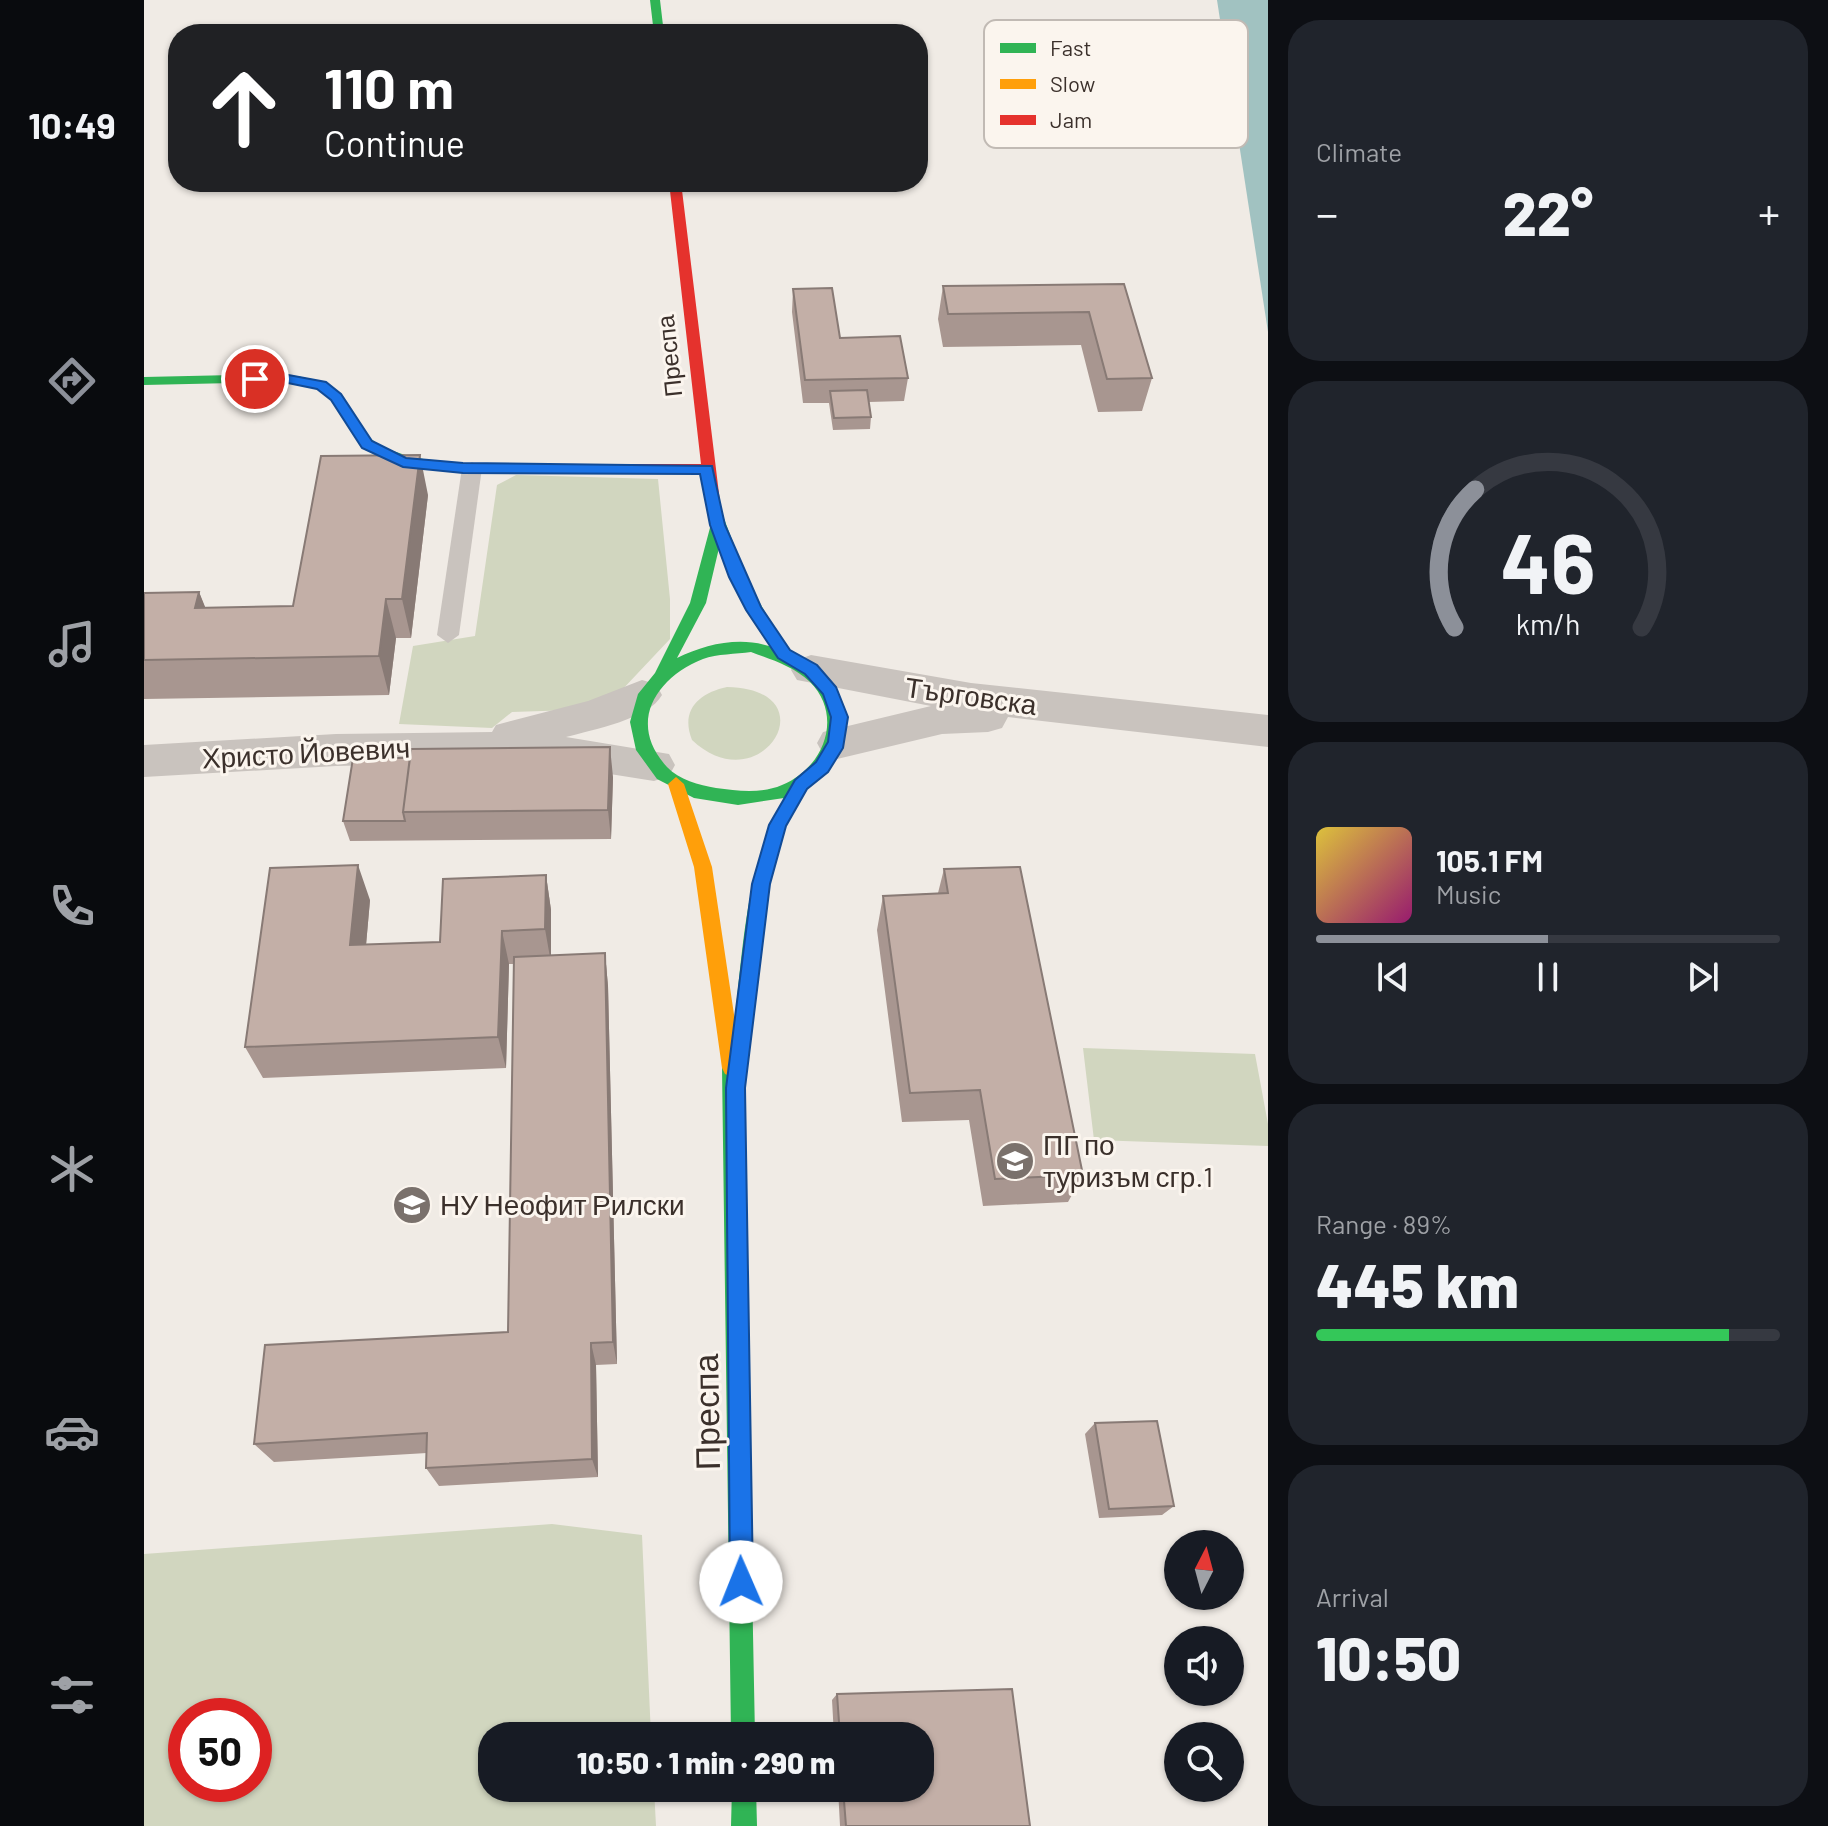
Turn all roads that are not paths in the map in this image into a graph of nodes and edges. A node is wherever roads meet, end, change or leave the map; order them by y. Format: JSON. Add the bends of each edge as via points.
{"nodes":[{"id":1,"x":655,"y":0,"type":"edge"},
{"id":2,"x":658,"y":24,"type":"edge"},
{"id":3,"x":676,"y":192,"type":"edge"},
{"id":4,"x":144,"y":381,"type":"edge"},
{"id":5,"x":472,"y":468,"type":"junction"},
{"id":6,"x":707,"y":469,"type":"junction"},
{"id":7,"x":717,"y":525,"type":"junction"},
{"id":8,"x":448,"y":635,"type":"dead end"},
{"id":9,"x":798,"y":662,"type":"junction"},
{"id":10,"x":652,"y":683,"type":"junction"},
{"id":11,"x":1131,"y":718,"type":"junction"},
{"id":12,"x":1268,"y":731,"type":"edge"},
{"id":13,"x":837,"y":743,"type":"junction"},
{"id":14,"x":468,"y":744,"type":"junction"},
{"id":15,"x":144,"y":761,"type":"edge"},
{"id":16,"x":665,"y":774,"type":"junction"},
{"id":17,"x":801,"y":784,"type":"junction"},
{"id":18,"x":735,"y":1088,"type":"junction"},
{"id":19,"x":743,"y":1722,"type":"edge"},
{"id":20,"x":744,"y":1802,"type":"edge"},
{"id":21,"x":744,"y":1826,"type":"edge"}],
"edges":[{"from":1,"to":2,"type":"main road"},
{"from":3,"to":6,"type":"main road","name":"Преспа"},
{"from":4,"to":5,"type":"main road","via":[[283,378],[321,385],[336,397],[367,444],[403,462]]},
{"from":5,"to":6,"type":"main road"},
{"from":5,"to":8,"type":"lane"},
{"from":6,"to":7,"type":"main road","name":"Преспа"},
{"from":7,"to":9,"type":"main road","name":"Преспа","via":[[737,577]]},
{"from":7,"to":10,"type":"main road","name":"Преспа","via":[[709,578],[693,621]]},
{"from":9,"to":10,"type":"main road","via":[[752,646],[719,647],[688,655]]},
{"from":9,"to":11,"type":"street","name":"Търговска","via":[[971,698]]},
{"from":9,"to":13,"type":"main road","via":[[830,691],[839,717]]},
{"from":10,"to":14,"type":"street","name":"Христо Йовевич","via":[[559,726]]},
{"from":10,"to":16,"type":"main road","via":[[637,717],[640,742]]},
{"from":11,"to":12,"type":"street","name":"Търговска"},
{"from":11,"to":13,"type":"street","name":"Търговска","via":[[942,719]]},
{"from":13,"to":17,"type":"main road","via":[[822,767]]},
{"from":14,"to":15,"type":"street","name":"Христо Йовевич"},
{"from":14,"to":16,"type":"street","name":"Христо Йовевич","via":[[606,756]]},
{"from":16,"to":17,"type":"main road","via":[[706,796],[739,801],[772,797]]},
{"from":16,"to":18,"type":"main road","name":"Преспа","via":[[703,867]]},
{"from":17,"to":18,"type":"main road","name":"Преспа","via":[[778,825],[761,884]]},
{"from":18,"to":19,"type":"main road","name":"Преспа"},
{"from":20,"to":21,"type":"main road"}]}
